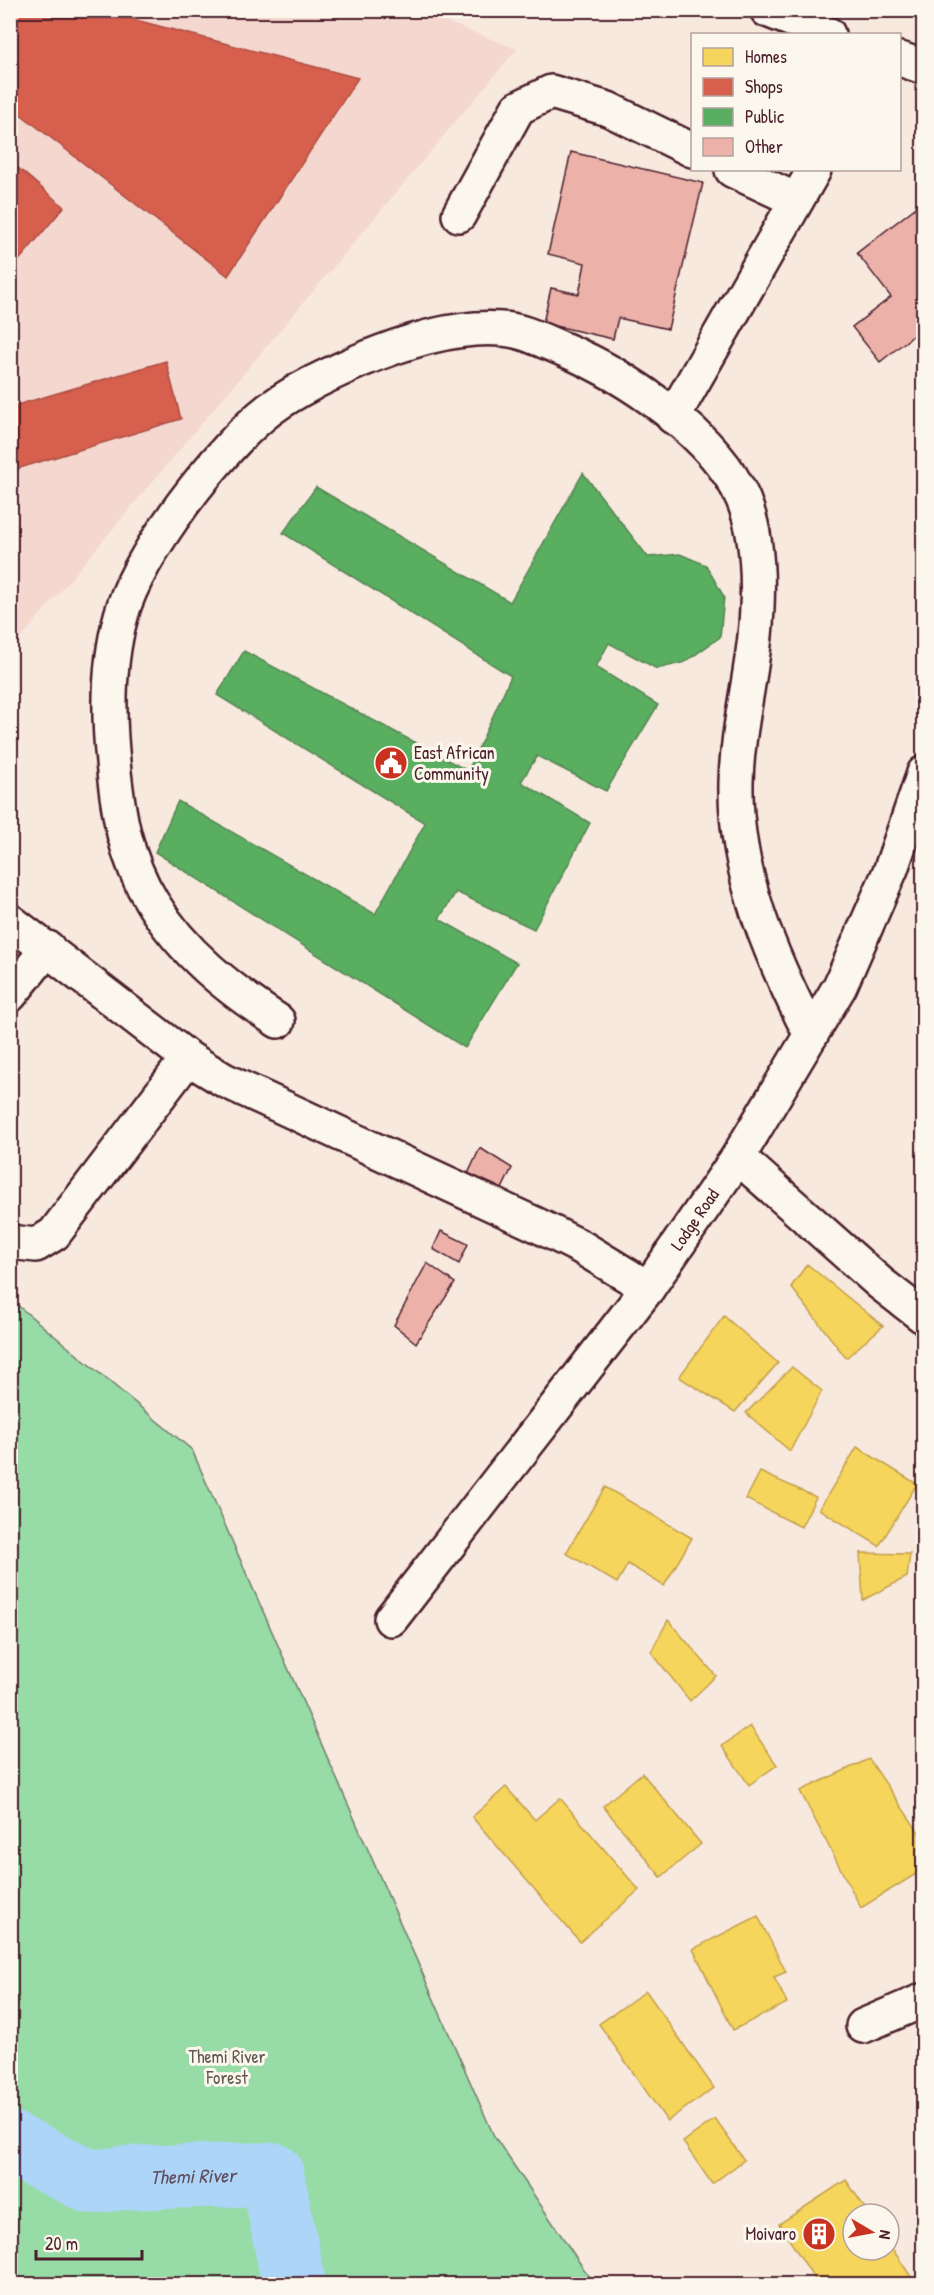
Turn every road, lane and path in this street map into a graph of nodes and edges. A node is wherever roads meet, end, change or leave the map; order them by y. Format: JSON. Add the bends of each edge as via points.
{"nodes":[{"id":1,"x":750,"y":10,"type":"edge"},
{"id":2,"x":776,"y":15,"type":"edge"},
{"id":3,"x":825,"y":33,"type":"edge"},
{"id":4,"x":901,"y":59,"type":"edge"},
{"id":5,"x":924,"y":67,"type":"edge"},
{"id":6,"x":691,"y":149,"type":"edge"},
{"id":7,"x":734,"y":171,"type":"edge"},
{"id":8,"x":813,"y":171,"type":"edge"},
{"id":9,"x":796,"y":200,"type":"junction"},
{"id":10,"x":459,"y":214,"type":"dead end"},
{"id":11,"x":673,"y":417,"type":"junction"},
{"id":12,"x":924,"y":773,"type":"edge"},
{"id":13,"x":10,"y":921,"type":"edge"},
{"id":14,"x":48,"y":948,"type":"junction"},
{"id":15,"x":10,"y":995,"type":"edge"},
{"id":16,"x":278,"y":1021,"type":"dead end"},
{"id":17,"x":811,"y":1035,"type":"junction"},
{"id":18,"x":188,"y":1058,"type":"junction"},
{"id":19,"x":738,"y":1157,"type":"junction"},
{"id":20,"x":10,"y":1242,"type":"edge"},
{"id":21,"x":648,"y":1288,"type":"junction"},
{"id":22,"x":924,"y":1317,"type":"edge"},
{"id":23,"x":391,"y":1619,"type":"dead end"},
{"id":24,"x":924,"y":2000,"type":"edge"},
{"id":25,"x":863,"y":2026,"type":"dead end"}],
"edges":[{"from":1,"to":2,"type":"street"},
{"from":2,"to":3,"type":"street"},
{"from":4,"to":5,"type":"street"},
{"from":6,"to":10,"type":"street","via":[[608,109],[551,92],[518,108]]},
{"from":7,"to":9,"type":"street"},
{"from":8,"to":9,"type":"street"},
{"from":9,"to":11,"type":"street"},
{"from":11,"to":16,"type":"street","via":[[622,378],[527,335],[503,329],[432,337],[378,353],[332,373],[266,412],[239,436],[198,485],[140,570],[121,614],[111,677],[110,733],[116,796],[128,854],[152,903],[182,943],[222,981]]},
{"from":11,"to":17,"type":"street","via":[[727,471],[743,499],[752,527],[755,634],[736,782],[739,832],[748,879],[775,961]]},
{"from":12,"to":17,"type":"street","name":"Lodge Road","via":[[891,869],[840,986]]},
{"from":13,"to":14,"type":"street"},
{"from":14,"to":15,"type":"street"},
{"from":14,"to":18,"type":"street"},
{"from":17,"to":19,"type":"street","name":"Lodge Road"},
{"from":18,"to":20,"type":"street","via":[[54,1234],[36,1245]]},
{"from":18,"to":21,"type":"street","via":[[224,1080],[581,1247]]},
{"from":19,"to":21,"type":"street","name":"Lodge Road"},
{"from":19,"to":22,"type":"street"},
{"from":21,"to":23,"type":"street","name":"Lodge Road"},
{"from":24,"to":25,"type":"street"}]}
